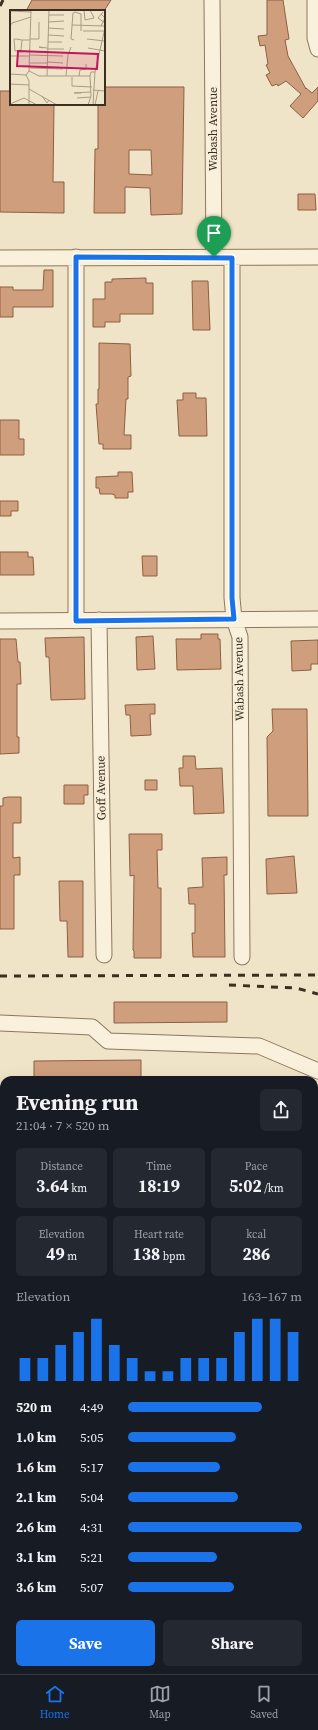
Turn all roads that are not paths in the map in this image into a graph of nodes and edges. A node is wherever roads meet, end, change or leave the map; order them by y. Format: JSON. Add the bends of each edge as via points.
{"nodes":[{"id":1,"x":212,"y":0,"type":"edge"},
{"id":2,"x":315,"y":0,"type":"edge"},
{"id":3,"x":318,"y":49,"type":"edge"},
{"id":4,"x":76,"y":257,"type":"junction"},
{"id":5,"x":214,"y":257,"type":"junction"},
{"id":6,"x":318,"y":257,"type":"edge"},
{"id":7,"x":0,"y":258,"type":"edge"},
{"id":8,"x":232,"y":258,"type":"junction"},
{"id":9,"x":234,"y":619,"type":"junction"},
{"id":10,"x":318,"y":619,"type":"edge"},
{"id":11,"x":99,"y":620,"type":"junction"},
{"id":12,"x":0,"y":621,"type":"edge"},
{"id":13,"x":76,"y":621,"type":"junction"},
{"id":14,"x":104,"y":955,"type":"dead end"},
{"id":15,"x":242,"y":957,"type":"dead end"},
{"id":16,"x":0,"y":1023,"type":"edge"},
{"id":17,"x":318,"y":1070,"type":"edge"}],
"edges":[{"from":1,"to":5,"type":"street","name":"Wabash Avenue"},
{"from":2,"to":3,"type":"street","via":[[315,38]]},
{"from":4,"to":5,"type":"street"},
{"from":4,"to":7,"type":"street"},
{"from":4,"to":13,"type":"street"},
{"from":5,"to":8,"type":"street"},
{"from":6,"to":8,"type":"street"},
{"from":8,"to":9,"type":"street","name":"Wabash Avenue"},
{"from":9,"to":10,"type":"street"},
{"from":9,"to":11,"type":"street"},
{"from":9,"to":15,"type":"street","name":"Wabash Avenue","via":[[240,637]]},
{"from":11,"to":13,"type":"street"},
{"from":11,"to":14,"type":"street","name":"Goff Avenue"},
{"from":12,"to":13,"type":"street"},
{"from":16,"to":17,"type":"street","via":[[92,1027],[108,1041],[259,1046]]}]}
